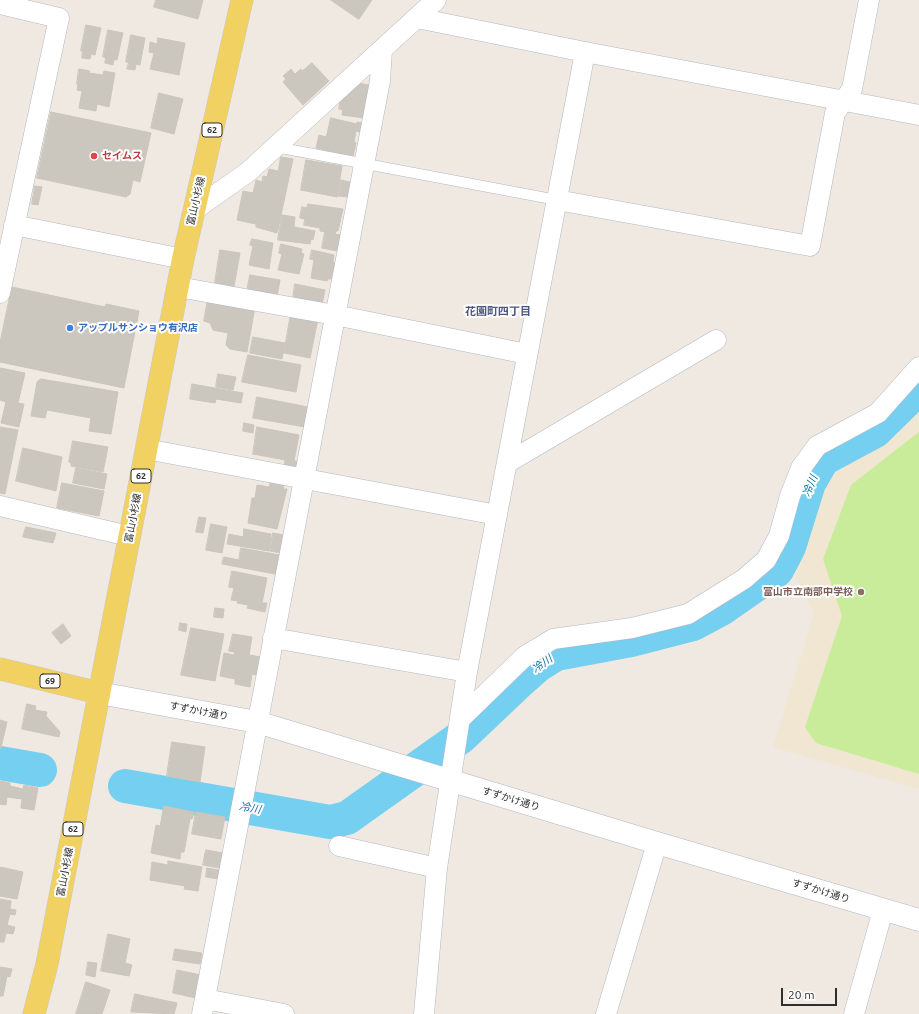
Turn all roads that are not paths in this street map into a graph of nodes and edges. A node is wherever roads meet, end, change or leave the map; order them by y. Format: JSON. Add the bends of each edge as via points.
{"nodes":[{"id":1,"x":242,"y":0,"type":"edge"},
{"id":2,"x":436,"y":0,"type":"edge"},
{"id":3,"x":869,"y":0,"type":"edge"},
{"id":4,"x":0,"y":4,"type":"edge"},
{"id":5,"x":417,"y":18,"type":"junction"},
{"id":6,"x":382,"y":50,"type":"junction"},
{"id":7,"x":585,"y":52,"type":"junction"},
{"id":8,"x":844,"y":101,"type":"junction"},
{"id":9,"x":919,"y":115,"type":"edge"},
{"id":10,"x":276,"y":147,"type":"junction"},
{"id":11,"x":364,"y":164,"type":"junction"},
{"id":12,"x":557,"y":200,"type":"junction"},
{"id":13,"x":194,"y":210,"type":"junction"},
{"id":14,"x":14,"y":226,"type":"junction"},
{"id":15,"x":183,"y":259,"type":"junction"},
{"id":16,"x":178,"y":287,"type":"junction"},
{"id":17,"x":0,"y":293,"type":"edge"},
{"id":18,"x":335,"y":315,"type":"junction"},
{"id":19,"x":716,"y":340,"type":"dead end"},
{"id":20,"x":527,"y":354,"type":"junction"},
{"id":21,"x":919,"y":367,"type":"edge"},
{"id":22,"x":146,"y":449,"type":"junction"},
{"id":23,"x":507,"y":463,"type":"junction"},
{"id":24,"x":304,"y":478,"type":"junction"},
{"id":25,"x":0,"y":506,"type":"edge"},
{"id":26,"x":498,"y":515,"type":"junction"},
{"id":27,"x":130,"y":536,"type":"junction"},
{"id":28,"x":273,"y":638,"type":"junction"},
{"id":29,"x":0,"y":669,"type":"edge"},
{"id":30,"x":467,"y":672,"type":"junction"},
{"id":31,"x":99,"y":693,"type":"junction"},
{"id":32,"x":460,"y":720,"type":"junction"},
{"id":33,"x":257,"y":722,"type":"junction"},
{"id":34,"x":450,"y":781,"type":"junction"},
{"id":35,"x":657,"y":843,"type":"junction"},
{"id":36,"x":339,"y":846,"type":"dead end"},
{"id":37,"x":437,"y":868,"type":"junction"},
{"id":38,"x":883,"y":910,"type":"junction"},
{"id":39,"x":919,"y":920,"type":"edge"},
{"id":40,"x":203,"y":1007,"type":"edge"},
{"id":41,"x":34,"y":1014,"type":"edge"},
{"id":42,"x":284,"y":1014,"type":"edge"},
{"id":43,"x":424,"y":1014,"type":"edge"},
{"id":44,"x":606,"y":1014,"type":"edge"},
{"id":45,"x":854,"y":1014,"type":"edge"}],
"edges":[{"from":1,"to":13,"type":"main road","name":"富山小杉線","number":"62"},
{"from":2,"to":5,"type":"street"},
{"from":3,"to":8,"type":"street","via":[[852,89]]},
{"from":4,"to":14,"type":"street","via":[[59,18]]},
{"from":5,"to":6,"type":"street"},
{"from":5,"to":7,"type":"street"},
{"from":6,"to":10,"type":"street"},
{"from":6,"to":11,"type":"street","via":[[380,81]]},
{"from":7,"to":8,"type":"street"},
{"from":7,"to":12,"type":"street"},
{"from":8,"to":9,"type":"street"},
{"from":8,"to":12,"type":"street","via":[[835,112],[810,246]]},
{"from":10,"to":11,"type":"lane"},
{"from":10,"to":13,"type":"street","via":[[248,172]]},
{"from":11,"to":12,"type":"lane"},
{"from":11,"to":18,"type":"street"},
{"from":12,"to":20,"type":"street"},
{"from":13,"to":15,"type":"main road","name":"富山小杉線","number":"62"},
{"from":14,"to":15,"type":"street"},
{"from":14,"to":17,"type":"street"},
{"from":15,"to":16,"type":"main road","name":"富山小杉線","number":"62"},
{"from":16,"to":18,"type":"street"},
{"from":16,"to":22,"type":"main road","name":"富山小杉線","number":"62"},
{"from":18,"to":20,"type":"street"},
{"from":18,"to":24,"type":"street"},
{"from":19,"to":23,"type":"street"},
{"from":20,"to":23,"type":"street"},
{"from":21,"to":32,"type":"street","via":[[878,413],[817,446],[801,468],[779,536],[766,560],[744,579],[688,614],[632,628],[553,639],[525,656]]},
{"from":22,"to":24,"type":"street"},
{"from":22,"to":27,"type":"main road","name":"富山小杉線","number":"62"},
{"from":23,"to":26,"type":"street"},
{"from":24,"to":26,"type":"street"},
{"from":24,"to":28,"type":"street"},
{"from":25,"to":27,"type":"street"},
{"from":26,"to":30,"type":"street"},
{"from":27,"to":31,"type":"main road","name":"富山小杉線","number":"62"},
{"from":28,"to":30,"type":"street"},
{"from":28,"to":33,"type":"street"},
{"from":29,"to":31,"type":"main road","number":"69"},
{"from":30,"to":32,"type":"street"},
{"from":31,"to":33,"type":"street","name":"すずかけ通り"},
{"from":31,"to":41,"type":"main road","name":"富山小杉線","number":"62","via":[[47,964]]},
{"from":32,"to":34,"type":"street"},
{"from":33,"to":34,"type":"street","name":"すずかけ通り"},
{"from":33,"to":40,"type":"street"},
{"from":34,"to":35,"type":"street","name":"すずかけ通り"},
{"from":34,"to":37,"type":"street"},
{"from":35,"to":38,"type":"street","name":"すずかけ通り"},
{"from":35,"to":44,"type":"street"},
{"from":36,"to":37,"type":"street"},
{"from":37,"to":43,"type":"street"},
{"from":38,"to":39,"type":"street","name":"すずかけ通り"},
{"from":38,"to":45,"type":"street"},
{"from":40,"to":42,"type":"street"}]}
